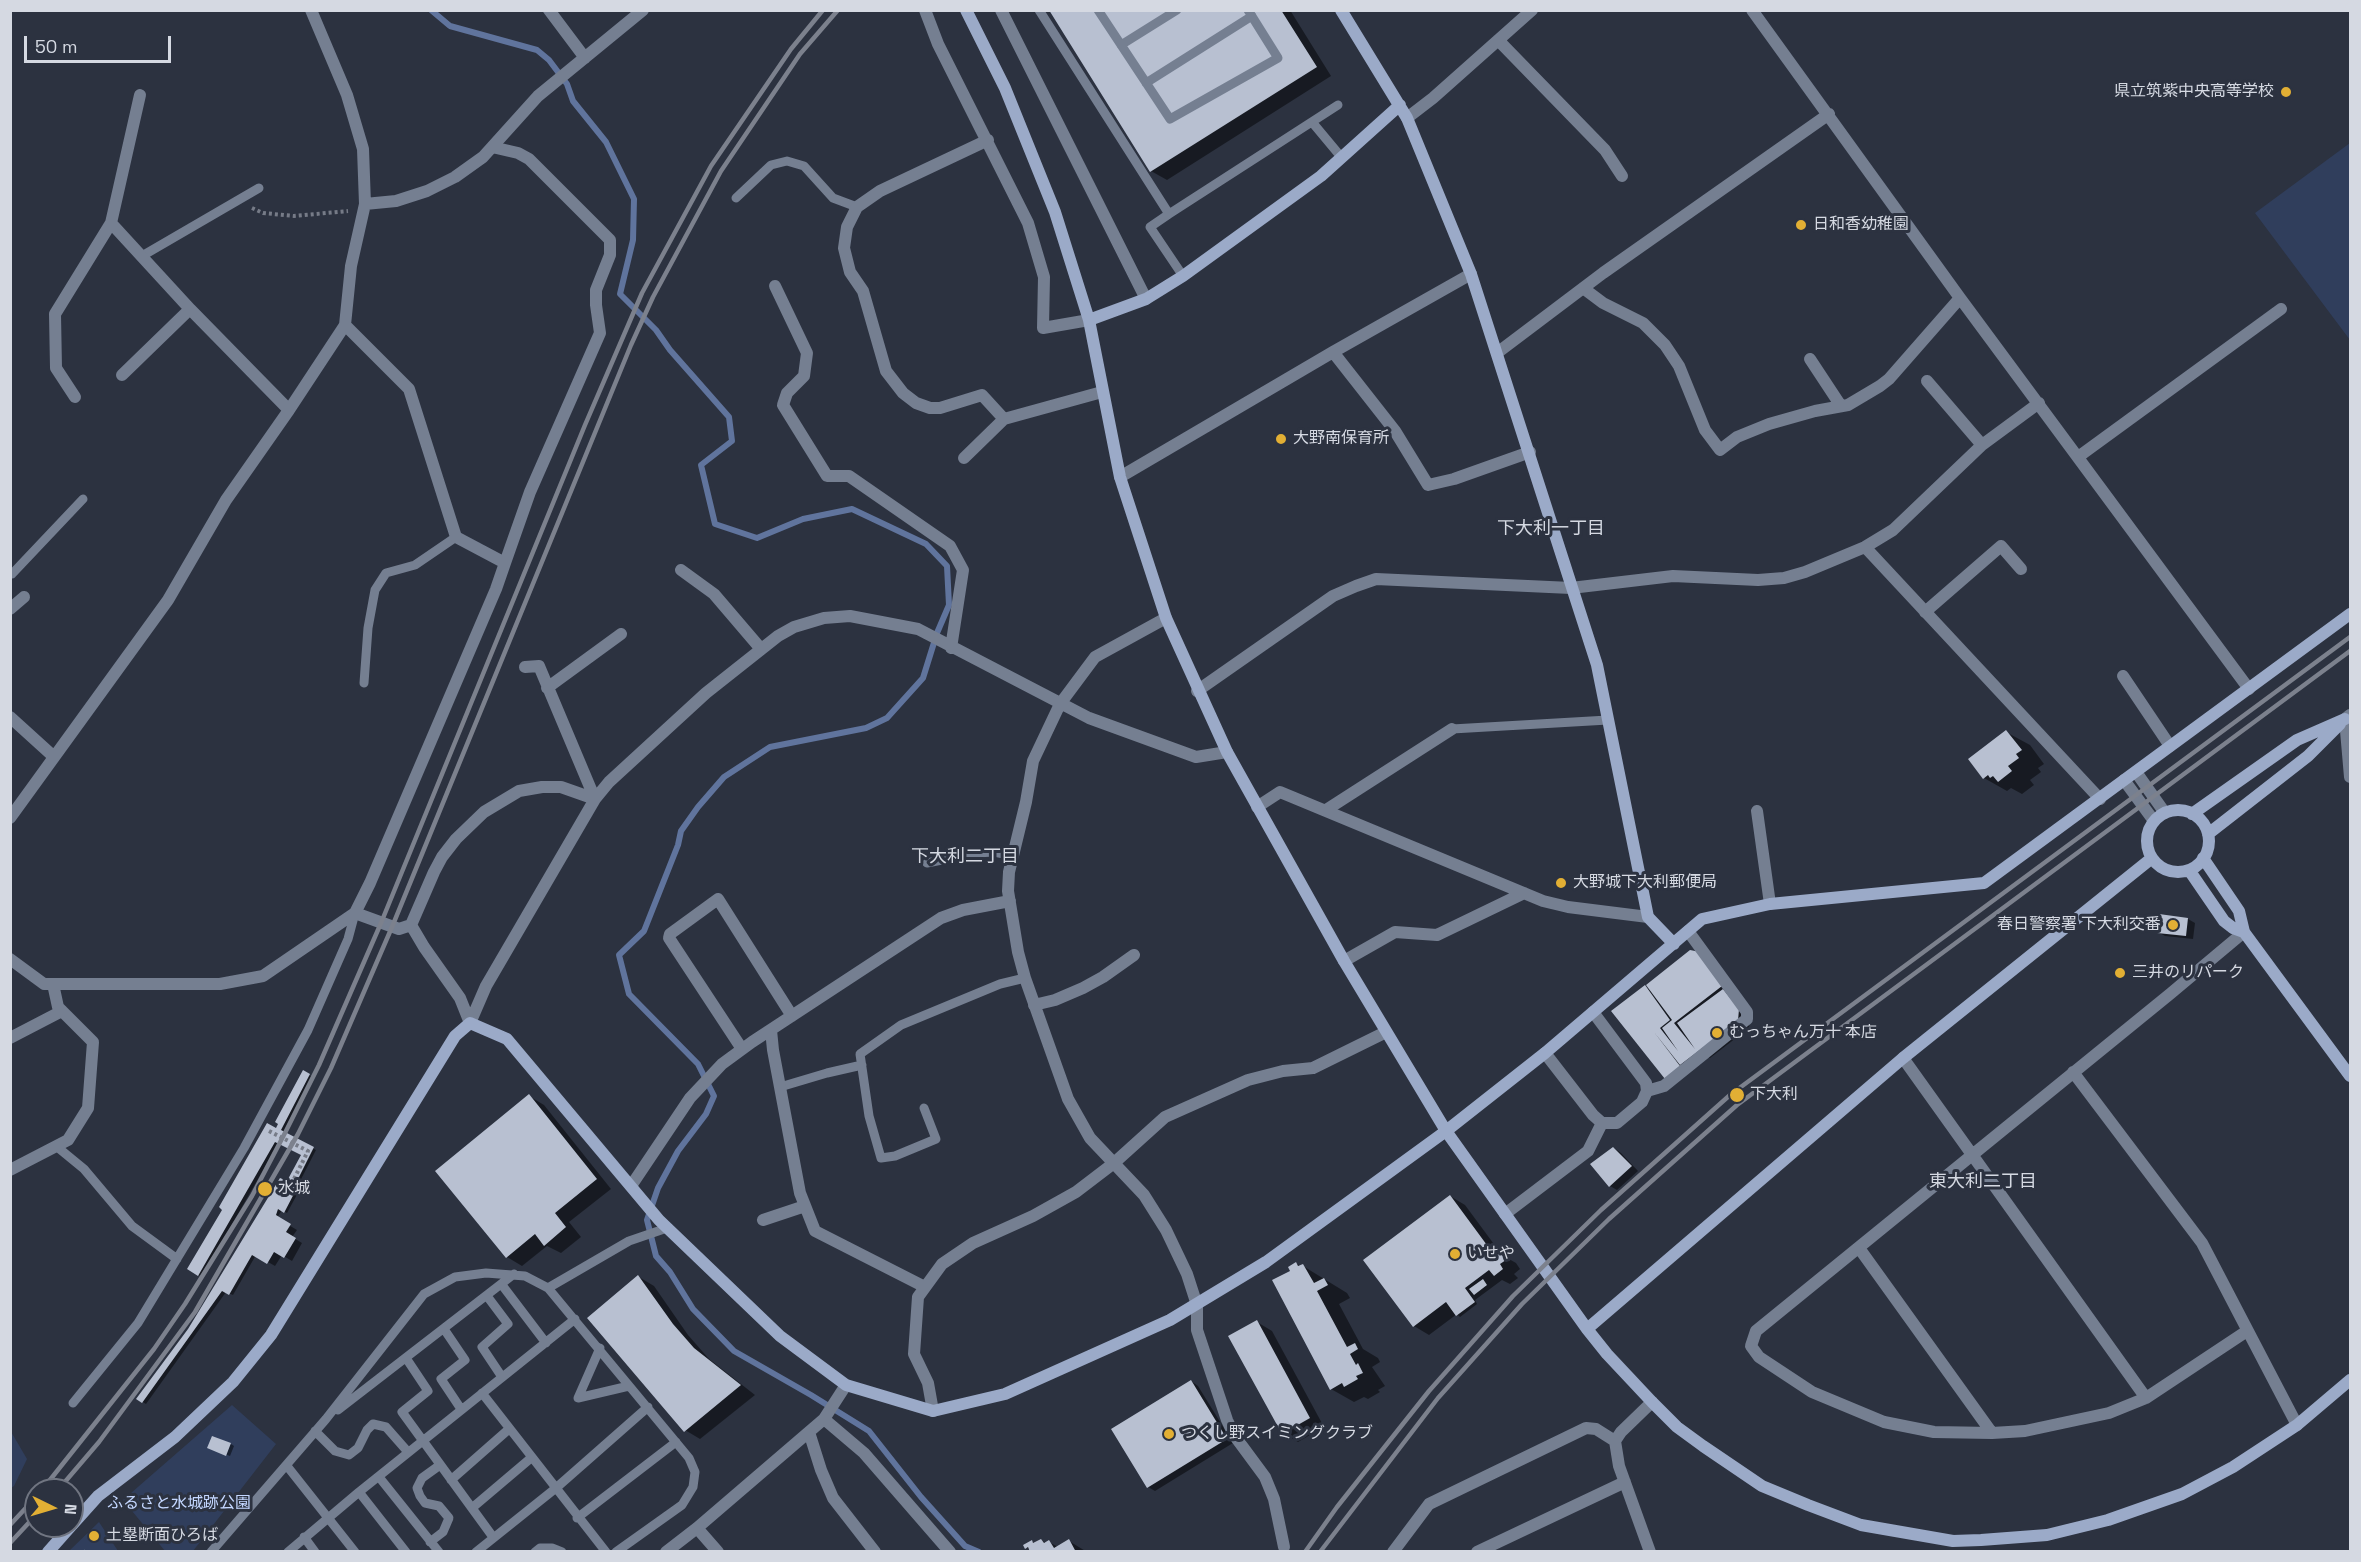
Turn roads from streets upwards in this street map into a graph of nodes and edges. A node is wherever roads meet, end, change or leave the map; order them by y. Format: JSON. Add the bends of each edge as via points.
{"nodes":[{"id":1,"x":311,"y":10,"type":"edge"},
{"id":2,"x":549,"y":10,"type":"edge"},
{"id":3,"x":643,"y":10,"type":"edge"},
{"id":4,"x":925,"y":10,"type":"edge"},
{"id":5,"x":966,"y":10,"type":"edge"},
{"id":6,"x":1001,"y":10,"type":"edge"},
{"id":7,"x":1341,"y":10,"type":"edge"},
{"id":8,"x":1532,"y":10,"type":"edge"},
{"id":9,"x":1752,"y":10,"type":"edge"},
{"id":10,"x":1498,"y":40,"type":"junction"},
{"id":11,"x":585,"y":58,"type":"junction"},
{"id":12,"x":141,"y":95,"type":"dead end"},
{"id":13,"x":1400,"y":105,"type":"junction"},
{"id":14,"x":1829,"y":114,"type":"junction"},
{"id":15,"x":1407,"y":118,"type":"junction"},
{"id":16,"x":988,"y":140,"type":"junction"},
{"id":17,"x":492,"y":147,"type":"junction"},
{"id":18,"x":1622,"y":176,"type":"dead end"},
{"id":19,"x":364,"y":207,"type":"junction"},
{"id":20,"x":111,"y":223,"type":"junction"},
{"id":21,"x":1471,"y":274,"type":"junction"},
{"id":22,"x":775,"y":286,"type":"dead end"},
{"id":23,"x":1583,"y":288,"type":"junction"},
{"id":24,"x":1146,"y":298,"type":"junction"},
{"id":25,"x":1960,"y":298,"type":"junction"},
{"id":26,"x":190,"y":309,"type":"junction"},
{"id":27,"x":2281,"y":309,"type":"dead end"},
{"id":28,"x":1089,"y":320,"type":"junction"},
{"id":29,"x":345,"y":325,"type":"junction"},
{"id":30,"x":1334,"y":351,"type":"junction"},
{"id":31,"x":1497,"y":353,"type":"junction"},
{"id":32,"x":1810,"y":359,"type":"dead end"},
{"id":33,"x":122,"y":375,"type":"dead end"},
{"id":34,"x":1927,"y":381,"type":"dead end"},
{"id":35,"x":1102,"y":392,"type":"junction"},
{"id":36,"x":75,"y":397,"type":"dead end"},
{"id":37,"x":2039,"y":403,"type":"junction"},
{"id":38,"x":1841,"y":406,"type":"junction"},
{"id":39,"x":289,"y":410,"type":"junction"},
{"id":40,"x":1004,"y":419,"type":"junction"},
{"id":41,"x":1983,"y":445,"type":"junction"},
{"id":42,"x":1530,"y":452,"type":"junction"},
{"id":43,"x":2078,"y":457,"type":"junction"},
{"id":44,"x":964,"y":458,"type":"dead end"},
{"id":45,"x":1120,"y":477,"type":"junction"},
{"id":46,"x":1865,"y":547,"type":"junction"},
{"id":47,"x":505,"y":563,"type":"junction"},
{"id":48,"x":2021,"y":568,"type":"dead end"},
{"id":49,"x":681,"y":570,"type":"dead end"},
{"id":50,"x":1571,"y":588,"type":"junction"},
{"id":51,"x":24,"y":597,"type":"dead end"},
{"id":52,"x":10,"y":609,"type":"edge"},
{"id":53,"x":1925,"y":612,"type":"junction"},
{"id":54,"x":2350,"y":614,"type":"edge"},
{"id":55,"x":1166,"y":618,"type":"junction"},
{"id":56,"x":621,"y":634,"type":"dead end"},
{"id":57,"x":951,"y":648,"type":"junction"},
{"id":58,"x":761,"y":650,"type":"junction"},
{"id":59,"x":525,"y":667,"type":"dead end"},
{"id":60,"x":2123,"y":676,"type":"dead end"},
{"id":61,"x":547,"y":688,"type":"junction"},
{"id":62,"x":2249,"y":689,"type":"junction"},
{"id":63,"x":1197,"y":691,"type":"junction"},
{"id":64,"x":1060,"y":704,"type":"junction"},
{"id":65,"x":10,"y":717,"type":"edge"},
{"id":66,"x":2348,"y":717,"type":"edge"},
{"id":67,"x":1452,"y":729,"type":"road end"},
{"id":68,"x":2170,"y":746,"type":"junction"},
{"id":69,"x":1227,"y":752,"type":"junction"},
{"id":70,"x":54,"y":756,"type":"junction"},
{"id":71,"x":2136,"y":772,"type":"junction"},
{"id":72,"x":2350,"y":777,"type":"edge"},
{"id":73,"x":2124,"y":780,"type":"junction"},
{"id":74,"x":595,"y":799,"type":"junction"},
{"id":75,"x":2100,"y":799,"type":"junction"},
{"id":76,"x":1257,"y":807,"type":"junction"},
{"id":77,"x":1326,"y":810,"type":"junction"},
{"id":78,"x":1757,"y":811,"type":"dead end"},
{"id":79,"x":2165,"y":813,"type":"junction"},
{"id":80,"x":2192,"y":814,"type":"junction"},
{"id":81,"x":10,"y":818,"type":"edge"},
{"id":82,"x":2154,"y":821,"type":"junction"},
{"id":83,"x":2208,"y":834,"type":"junction"},
{"id":84,"x":2152,"y":858,"type":"junction"},
{"id":85,"x":2203,"y":858,"type":"junction"},
{"id":86,"x":2189,"y":870,"type":"junction"},
{"id":87,"x":1524,"y":893,"type":"junction"},
{"id":88,"x":1010,"y":901,"type":"junction"},
{"id":89,"x":1770,"y":904,"type":"junction"},
{"id":90,"x":355,"y":913,"type":"junction"},
{"id":91,"x":1648,"y":916,"type":"junction"},
{"id":92,"x":411,"y":925,"type":"junction"},
{"id":93,"x":1688,"y":931,"type":"junction"},
{"id":94,"x":2244,"y":932,"type":"junction"},
{"id":95,"x":1674,"y":944,"type":"junction"},
{"id":96,"x":1134,"y":955,"type":"dead end"},
{"id":97,"x":10,"y":959,"type":"edge"},
{"id":98,"x":1344,"y":961,"type":"junction"},
{"id":99,"x":53,"y":984,"type":"junction"},
{"id":100,"x":1034,"y":1005,"type":"junction"},
{"id":101,"x":62,"y":1011,"type":"junction"},
{"id":102,"x":1593,"y":1012,"type":"junction"},
{"id":103,"x":792,"y":1016,"type":"junction"},
{"id":104,"x":470,"y":1023,"type":"junction"},
{"id":105,"x":771,"y":1030,"type":"junction"},
{"id":106,"x":1386,"y":1032,"type":"junction"},
{"id":107,"x":10,"y":1038,"type":"edge"},
{"id":108,"x":742,"y":1049,"type":"junction"},
{"id":109,"x":1545,"y":1053,"type":"junction"},
{"id":110,"x":1903,"y":1058,"type":"junction"},
{"id":111,"x":2073,"y":1072,"type":"junction"},
{"id":112,"x":2350,"y":1076,"type":"edge"},
{"id":113,"x":1647,"y":1091,"type":"junction"},
{"id":114,"x":1602,"y":1123,"type":"junction"},
{"id":115,"x":1446,"y":1131,"type":"junction"},
{"id":116,"x":1972,"y":1155,"type":"junction"},
{"id":117,"x":1114,"y":1163,"type":"junction"},
{"id":118,"x":10,"y":1170,"type":"edge"},
{"id":119,"x":634,"y":1189,"type":"junction"},
{"id":120,"x":805,"y":1206,"type":"junction"},
{"id":121,"x":1505,"y":1214,"type":"junction"},
{"id":122,"x":763,"y":1220,"type":"dead end"},
{"id":123,"x":1859,"y":1248,"type":"junction"},
{"id":124,"x":925,"y":1287,"type":"junction"},
{"id":125,"x":1197,"y":1305,"type":"junction"},
{"id":126,"x":1587,"y":1329,"type":"junction"},
{"id":127,"x":2247,"y":1331,"type":"junction"},
{"id":128,"x":2350,"y":1380,"type":"edge"},
{"id":129,"x":846,"y":1385,"type":"junction"},
{"id":130,"x":2146,"y":1398,"type":"junction"},
{"id":131,"x":1652,"y":1402,"type":"junction"},
{"id":132,"x":933,"y":1411,"type":"junction"},
{"id":133,"x":824,"y":1419,"type":"junction"},
{"id":134,"x":2298,"y":1425,"type":"junction"},
{"id":135,"x":809,"y":1432,"type":"junction"},
{"id":136,"x":1992,"y":1433,"type":"junction"},
{"id":137,"x":1615,"y":1441,"type":"junction"},
{"id":138,"x":1625,"y":1482,"type":"junction"},
{"id":139,"x":84,"y":1511,"type":"edge"},
{"id":140,"x":697,"y":1528,"type":"junction"},
{"id":141,"x":60,"y":1538,"type":"edge"},
{"id":142,"x":1951,"y":1546,"type":"edge"},
{"id":143,"x":1284,"y":1547,"type":"dead end"},
{"id":144,"x":48,"y":1551,"type":"edge"},
{"id":145,"x":666,"y":1551,"type":"edge"},
{"id":146,"x":718,"y":1551,"type":"edge"},
{"id":147,"x":875,"y":1551,"type":"edge"},
{"id":148,"x":950,"y":1551,"type":"edge"},
{"id":149,"x":1393,"y":1551,"type":"edge"},
{"id":150,"x":1477,"y":1551,"type":"edge"},
{"id":151,"x":1650,"y":1551,"type":"edge"}],
"edges":[{"from":1,"to":19,"type":"street","via":[[347,95],[363,149]]},
{"from":2,"to":11,"type":"street"},
{"from":3,"to":11,"type":"street"},
{"from":4,"to":16,"type":"street","via":[[938,44]]},
{"from":5,"to":28,"type":"street","via":[[1005,88],[1055,212]]},
{"from":6,"to":24,"type":"street"},
{"from":7,"to":13,"type":"street"},
{"from":8,"to":10,"type":"street"},
{"from":9,"to":14,"type":"street"},
{"from":10,"to":15,"type":"street"},
{"from":10,"to":18,"type":"street","via":[[1605,150]]},
{"from":11,"to":17,"type":"street","via":[[538,96]]},
{"from":12,"to":20,"type":"street"},
{"from":13,"to":15,"type":"street"},
{"from":13,"to":24,"type":"street","via":[[1342,158],[1257,224]]},
{"from":14,"to":23,"type":"street"},
{"from":14,"to":25,"type":"street"},
{"from":15,"to":21,"type":"street"},
{"from":16,"to":28,"type":"street","via":[[1028,223],[1044,277],[1043,327]]},
{"from":16,"to":40,"type":"street","via":[[880,191],[857,207],[847,227],[844,248],[850,272],[863,291],[886,371],[903,393],[930,408],[982,395]]},
{"from":17,"to":19,"type":"street","via":[[455,177],[427,191]]},
{"from":17,"to":47,"type":"street","via":[[529,159],[610,240],[610,255],[596,290],[600,333],[531,492]]},
{"from":19,"to":29,"type":"street","via":[[351,266]]},
{"from":20,"to":26,"type":"street"},
{"from":20,"to":36,"type":"street","via":[[55,314],[56,368]]},
{"from":21,"to":30,"type":"street"},
{"from":21,"to":31,"type":"street"},
{"from":22,"to":57,"type":"street","via":[[807,353],[804,376],[787,393],[783,405],[827,476],[849,476],[950,546],[963,570]]},
{"from":23,"to":31,"type":"street"},
{"from":23,"to":38,"type":"street","via":[[1642,323],[1665,345],[1679,366],[1705,430],[1720,450],[1737,437],[1769,424]]},
{"from":24,"to":28,"type":"street"},
{"from":25,"to":37,"type":"street"},
{"from":25,"to":38,"type":"street","via":[[1889,379]]},
{"from":26,"to":33,"type":"street"},
{"from":26,"to":39,"type":"street"},
{"from":27,"to":43,"type":"street"},
{"from":28,"to":35,"type":"street"},
{"from":29,"to":39,"type":"street"},
{"from":29,"to":47,"type":"street","via":[[409,389],[456,537]]},
{"from":30,"to":42,"type":"street","via":[[1395,431],[1428,485]]},
{"from":30,"to":45,"type":"street"},
{"from":31,"to":42,"type":"street"},
{"from":32,"to":38,"type":"street"},
{"from":34,"to":41,"type":"street"},
{"from":35,"to":40,"type":"street"},
{"from":35,"to":45,"type":"street"},
{"from":37,"to":41,"type":"street"},
{"from":37,"to":43,"type":"street"},
{"from":39,"to":70,"type":"street","via":[[226,500],[168,600]]},
{"from":40,"to":44,"type":"street"},
{"from":41,"to":46,"type":"street","via":[[1893,530]]},
{"from":42,"to":50,"type":"street"},
{"from":43,"to":62,"type":"street"},
{"from":45,"to":55,"type":"street"},
{"from":46,"to":50,"type":"street","via":[[1784,578],[1673,576]]},
{"from":46,"to":53,"type":"street"},
{"from":47,"to":90,"type":"street"},
{"from":48,"to":53,"type":"street","via":[[2001,546]]},
{"from":49,"to":58,"type":"street","via":[[714,594]]},
{"from":50,"to":63,"type":"street","via":[[1376,579],[1333,596]]},
{"from":50,"to":91,"type":"street","via":[[1597,666]]},
{"from":51,"to":52,"type":"street"},
{"from":53,"to":75,"type":"street"},
{"from":54,"to":62,"type":"street"},
{"from":55,"to":63,"type":"street"},
{"from":55,"to":64,"type":"street","via":[[1095,657]]},
{"from":56,"to":61,"type":"street"},
{"from":57,"to":58,"type":"street","via":[[918,629],[850,616],[824,618],[794,627]]},
{"from":57,"to":64,"type":"street"},
{"from":58,"to":74,"type":"street","via":[[698,701]]},
{"from":59,"to":61,"type":"street","via":[[539,666]]},
{"from":60,"to":68,"type":"street"},
{"from":61,"to":74,"type":"street"},
{"from":62,"to":68,"type":"street"},
{"from":63,"to":69,"type":"street"},
{"from":64,"to":69,"type":"street","via":[[1196,757]]},
{"from":64,"to":88,"type":"street","via":[[1033,761],[1010,872]]},
{"from":65,"to":70,"type":"street"},
{"from":66,"to":72,"type":"street"},
{"from":66,"to":80,"type":"street","via":[[2297,740]]},
{"from":66,"to":83,"type":"street","via":[[2308,756]]},
{"from":67,"to":77,"type":"street"},
{"from":68,"to":71,"type":"street"},
{"from":69,"to":76,"type":"street"},
{"from":70,"to":81,"type":"street"},
{"from":71,"to":73,"type":"street"},
{"from":71,"to":79,"type":"street"},
{"from":73,"to":75,"type":"street"},
{"from":73,"to":82,"type":"street"},
{"from":74,"to":92,"type":"street","via":[[561,787],[542,787],[519,792],[484,812],[442,857]]},
{"from":74,"to":104,"type":"street","via":[[486,986]]},
{"from":75,"to":89,"type":"street","via":[[1984,883]]},
{"from":76,"to":77,"type":"street","via":[[1281,792]]},
{"from":76,"to":98,"type":"street"},
{"from":77,"to":87,"type":"street"},
{"from":78,"to":89,"type":"street"},
{"from":79,"to":80,"type":"street"},
{"from":79,"to":82,"type":"street"},
{"from":80,"to":83,"type":"street"},
{"from":82,"to":84,"type":"street","via":[[2147,839]]},
{"from":83,"to":85,"type":"street"},
{"from":84,"to":86,"type":"street","via":[[2169,871]]},
{"from":84,"to":110,"type":"street"},
{"from":85,"to":86,"type":"street"},
{"from":85,"to":94,"type":"street","via":[[2238,910]]},
{"from":86,"to":94,"type":"street","via":[[2224,921]]},
{"from":87,"to":91,"type":"street","via":[[1568,907]]},
{"from":87,"to":98,"type":"street","via":[[1437,935],[1395,932]]},
{"from":88,"to":100,"type":"street","via":[[1018,952]]},
{"from":88,"to":103,"type":"street","via":[[941,918]]},
{"from":89,"to":93,"type":"street","via":[[1702,919]]},
{"from":90,"to":92,"type":"street","via":[[399,929]]},
{"from":90,"to":99,"type":"street","via":[[263,976],[220,984]]},
{"from":91,"to":95,"type":"street"},
{"from":92,"to":104,"type":"street","via":[[460,998]]},
{"from":93,"to":95,"type":"street"},
{"from":93,"to":113,"type":"street","via":[[1747,1012],[1747,1019],[1664,1086]]},
{"from":94,"to":111,"type":"street"},
{"from":94,"to":112,"type":"street"},
{"from":95,"to":102,"type":"street"},
{"from":96,"to":100,"type":"street","via":[[1083,988]]},
{"from":97,"to":99,"type":"street","via":[[44,984]]},
{"from":98,"to":106,"type":"street"},
{"from":99,"to":101,"type":"street"},
{"from":100,"to":117,"type":"street","via":[[1068,1099],[1090,1138]]},
{"from":101,"to":107,"type":"street"},
{"from":101,"to":118,"type":"street","via":[[93,1042],[88,1108],[68,1140]]},
{"from":102,"to":109,"type":"street"},
{"from":102,"to":113,"type":"street","via":[[1641,1075]]},
{"from":103,"to":105,"type":"street"},
{"from":103,"to":108,"type":"street","via":[[718,899],[669,938]]},
{"from":104,"to":119,"type":"street","via":[[507,1039]]},
{"from":104,"to":139,"type":"street","via":[[455,1036],[271,1335],[225,1390],[175,1437]]},
{"from":105,"to":108,"type":"street"},
{"from":105,"to":120,"type":"street"},
{"from":106,"to":115,"type":"street"},
{"from":106,"to":117,"type":"street","via":[[1313,1068],[1248,1080],[1165,1117]]},
{"from":108,"to":119,"type":"street","via":[[699,1087]]},
{"from":109,"to":114,"type":"street"},
{"from":109,"to":115,"type":"street"},
{"from":110,"to":116,"type":"street"},
{"from":110,"to":126,"type":"street"},
{"from":111,"to":116,"type":"street"},
{"from":111,"to":127,"type":"street","via":[[2202,1243]]},
{"from":113,"to":114,"type":"street","via":[[1642,1101],[1617,1124]]},
{"from":114,"to":121,"type":"street","via":[[1588,1151]]},
{"from":115,"to":121,"type":"street"},
{"from":115,"to":125,"type":"street","via":[[1266,1262]]},
{"from":116,"to":123,"type":"street"},
{"from":116,"to":130,"type":"street"},
{"from":117,"to":124,"type":"street","via":[[1076,1192],[1034,1216],[973,1243],[942,1264]]},
{"from":117,"to":125,"type":"street","via":[[1144,1195],[1166,1230]]},
{"from":119,"to":129,"type":"street","via":[[663,1224],[780,1336]]},
{"from":120,"to":122,"type":"street"},
{"from":120,"to":124,"type":"street","via":[[815,1231]]},
{"from":121,"to":126,"type":"street"},
{"from":123,"to":136,"type":"street"},
{"from":123,"to":136,"type":"street","via":[[1756,1331],[1751,1346],[1754,1352],[1812,1392],[1884,1422],[1934,1432]]},
{"from":124,"to":132,"type":"street","via":[[918,1298],[915,1354],[928,1383]]},
{"from":125,"to":132,"type":"street","via":[[1005,1394]]},
{"from":125,"to":143,"type":"street","via":[[1197,1330],[1227,1420],[1265,1477]]},
{"from":126,"to":131,"type":"street"},
{"from":127,"to":130,"type":"street"},
{"from":127,"to":134,"type":"street"},
{"from":128,"to":134,"type":"street"},
{"from":129,"to":132,"type":"street"},
{"from":129,"to":133,"type":"street"},
{"from":130,"to":136,"type":"street","via":[[2109,1413],[2025,1431]]},
{"from":131,"to":137,"type":"street"},
{"from":131,"to":142,"type":"street","via":[[1677,1427],[1762,1486],[1862,1525]]},
{"from":133,"to":135,"type":"street"},
{"from":133,"to":148,"type":"street","via":[[864,1453]]},
{"from":134,"to":142,"type":"street","via":[[2234,1467],[2182,1494],[2108,1520],[2048,1535]]},
{"from":135,"to":140,"type":"street"},
{"from":135,"to":147,"type":"street","via":[[833,1498]]},
{"from":137,"to":138,"type":"street"},
{"from":137,"to":149,"type":"street","via":[[1596,1429],[1586,1428],[1429,1504]]},
{"from":138,"to":150,"type":"street"},
{"from":138,"to":151,"type":"street"},
{"from":140,"to":145,"type":"street"},
{"from":140,"to":146,"type":"street"},
{"from":141,"to":144,"type":"street"}]}
